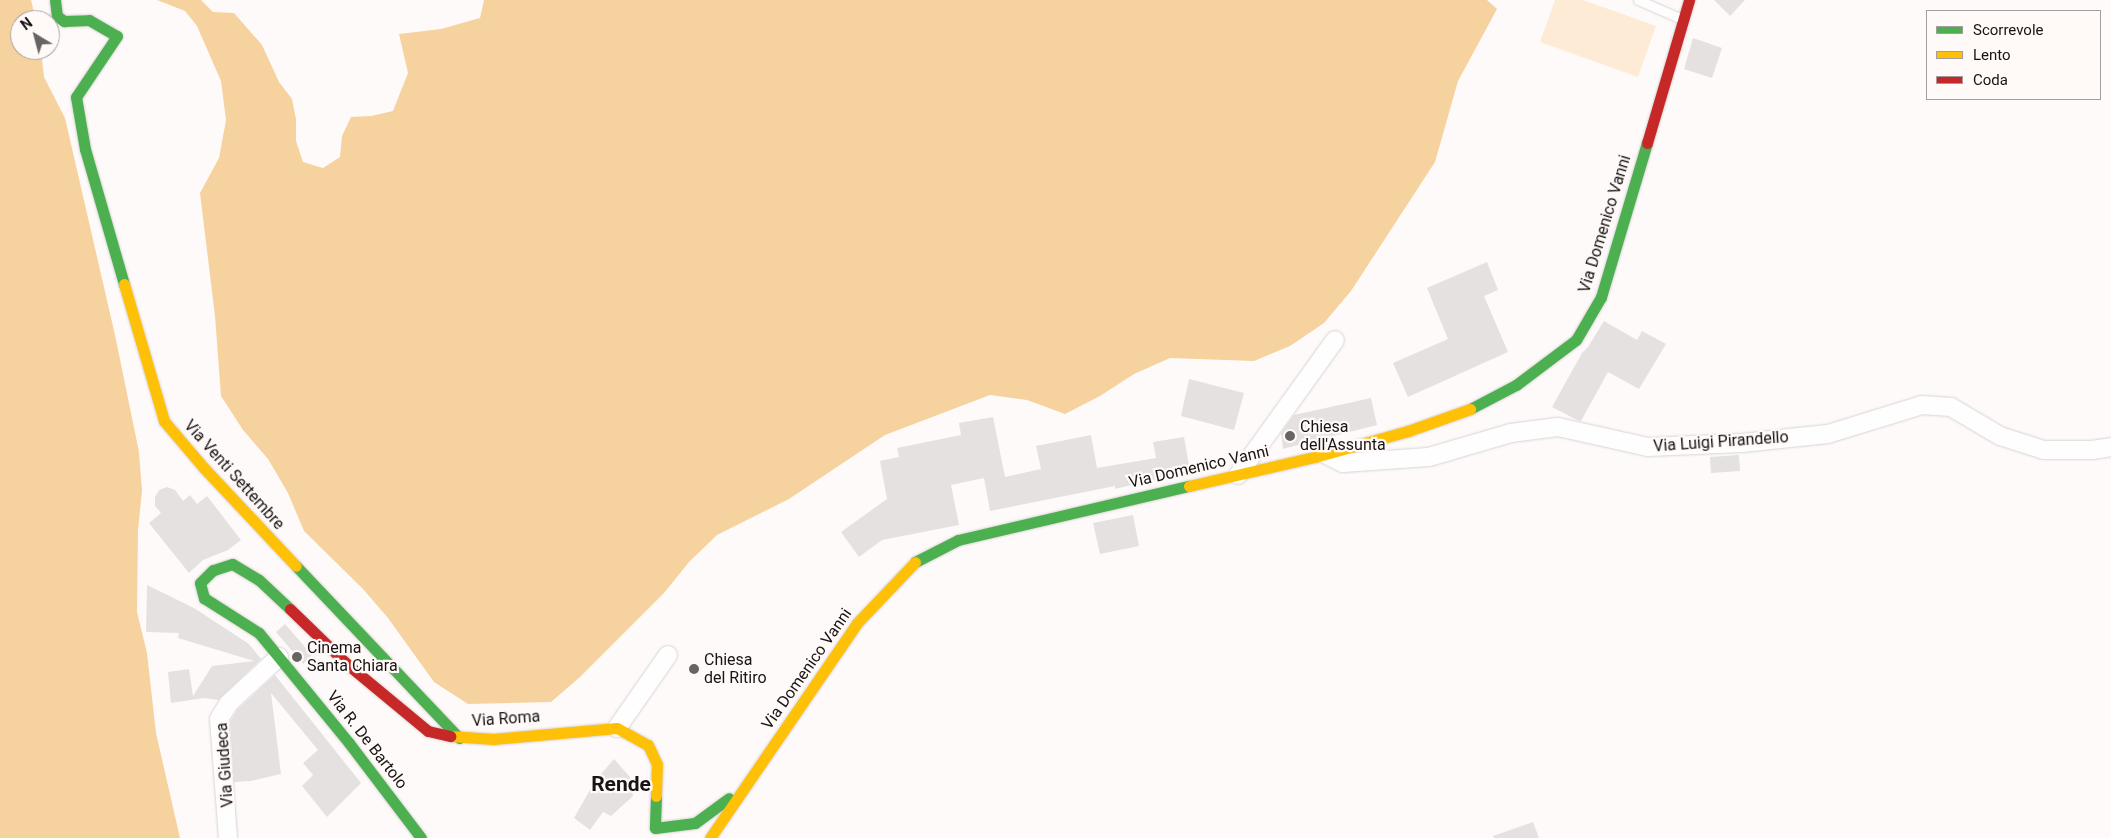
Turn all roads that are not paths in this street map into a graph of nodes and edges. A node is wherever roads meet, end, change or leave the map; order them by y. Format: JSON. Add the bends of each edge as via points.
{"nodes":[{"id":1,"x":55,"y":0,"type":"edge"},
{"id":2,"x":1638,"y":0,"type":"edge"},
{"id":3,"x":1689,"y":0,"type":"edge"},
{"id":4,"x":1684,"y":20,"type":"junction"},
{"id":5,"x":1335,"y":340,"type":"dead end"},
{"id":6,"x":2111,"y":447,"type":"edge"},
{"id":7,"x":1325,"y":454,"type":"junction"},
{"id":8,"x":1238,"y":475,"type":"junction"},
{"id":9,"x":200,"y":583,"type":"joint"},
{"id":10,"x":668,"y":655,"type":"dead end"},
{"id":11,"x":279,"y":657,"type":"junction"},
{"id":12,"x":617,"y":728,"type":"junction"},
{"id":13,"x":459,"y":738,"type":"junction"},
{"id":14,"x":753,"y":775,"type":"junction"},
{"id":15,"x":655,"y":833,"type":"edge"},
{"id":16,"x":228,"y":838,"type":"edge"},
{"id":17,"x":421,"y":838,"type":"edge"},
{"id":18,"x":710,"y":838,"type":"edge"}],
"edges":[{"from":1,"to":13,"type":"street","name":"Via Venti Settembre","via":[[57,16],[64,21],[89,20],[117,36],[76,97],[85,150],[164,421],[204,468]]},
{"from":2,"to":4,"type":"lane"},
{"from":3,"to":4,"type":"street","name":"Via Domenico Vanni"},
{"from":4,"to":7,"type":"street","name":"Via Domenico Vanni","via":[[1601,297],[1576,340],[1516,385],[1465,411]]},
{"from":5,"to":8,"type":"street"},
{"from":6,"to":7,"type":"street","name":"Via Luigi Pirandello","via":[[2044,450],[2000,436],[1951,407],[1922,405],[1828,434],[1742,443],[1648,447],[1558,427],[1511,433],[1429,457],[1343,463]]},
{"from":7,"to":8,"type":"street","name":"Via Domenico Vanni"},
{"from":8,"to":14,"type":"street","name":"Via Domenico Vanni","via":[[958,540],[912,564],[857,623]]},
{"from":9,"to":11,"type":"street","name":"Via R. De Bartolo","via":[[204,598],[259,633]]},
{"from":9,"to":13,"type":"street","name":"Via Roma","via":[[213,570],[232,564],[259,580],[346,664],[428,731]]},
{"from":10,"to":12,"type":"street"},
{"from":11,"to":16,"type":"street","name":"Via Giudeca","via":[[229,703],[219,719]]},
{"from":11,"to":17,"type":"street","name":"Via R. De Bartolo"},
{"from":12,"to":13,"type":"street","name":"Via Roma","via":[[493,739]]},
{"from":12,"to":15,"type":"street","via":[[648,745],[657,764]]},
{"from":14,"to":15,"type":"street","via":[[719,808],[695,823]]},
{"from":14,"to":18,"type":"street","name":"Via Domenico Vanni"}]}
